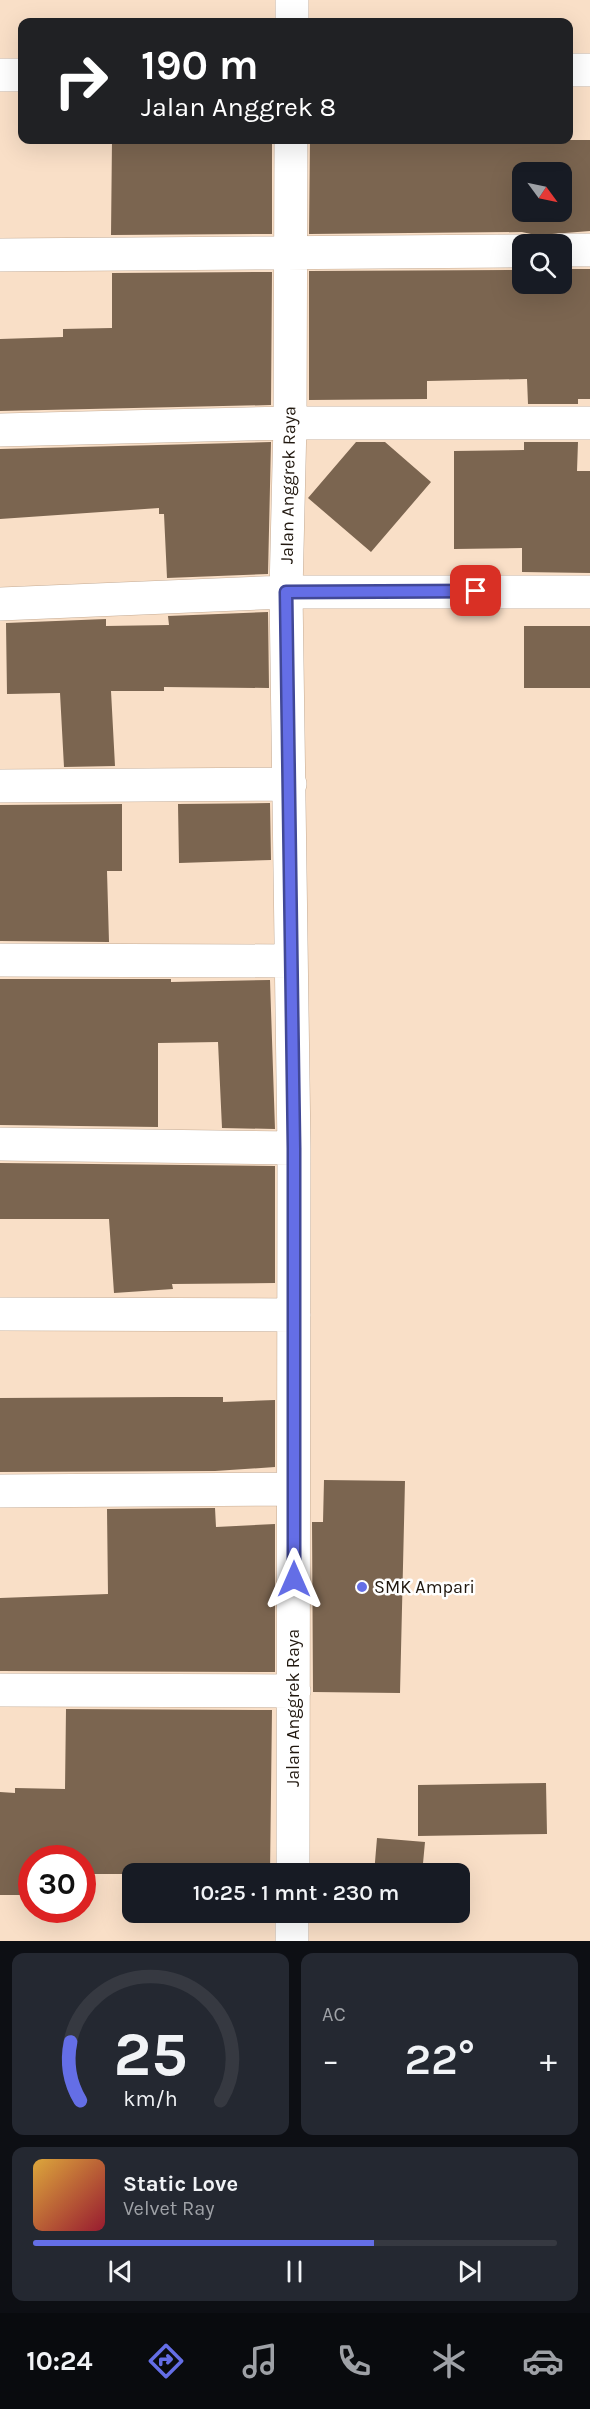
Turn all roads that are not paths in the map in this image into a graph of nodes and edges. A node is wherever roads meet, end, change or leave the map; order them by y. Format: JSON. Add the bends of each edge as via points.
{"nodes":[{"id":1,"x":292,"y":0,"type":"edge"},
{"id":2,"x":292,"y":18,"type":"edge"},
{"id":3,"x":573,"y":70,"type":"edge"},
{"id":4,"x":590,"y":70,"type":"edge"},
{"id":5,"x":0,"y":75,"type":"edge"},
{"id":6,"x":18,"y":75,"type":"edge"},
{"id":7,"x":291,"y":144,"type":"edge"},
{"id":8,"x":512,"y":250,"type":"edge"},
{"id":9,"x":572,"y":250,"type":"edge"},
{"id":10,"x":590,"y":250,"type":"edge"},
{"id":11,"x":288,"y":252,"type":"junction"},
{"id":12,"x":0,"y":255,"type":"edge"},
{"id":13,"x":290,"y":423,"type":"junction"},
{"id":14,"x":590,"y":423,"type":"edge"},
{"id":15,"x":0,"y":430,"type":"edge"},
{"id":16,"x":286,"y":592,"type":"junction"},
{"id":17,"x":590,"y":592,"type":"edge"},
{"id":18,"x":0,"y":604,"type":"edge"},
{"id":19,"x":290,"y":784,"type":"junction"},
{"id":20,"x":0,"y":786,"type":"edge"},
{"id":21,"x":0,"y":960,"type":"edge"},
{"id":22,"x":291,"y":961,"type":"junction"},
{"id":23,"x":0,"y":1144,"type":"edge"},
{"id":24,"x":294,"y":1148,"type":"junction"},
{"id":25,"x":0,"y":1314,"type":"edge"},
{"id":26,"x":294,"y":1315,"type":"junction"},
{"id":27,"x":293,"y":1489,"type":"junction"},
{"id":28,"x":0,"y":1491,"type":"edge"},
{"id":29,"x":0,"y":1690,"type":"edge"},
{"id":30,"x":294,"y":1691,"type":"junction"},
{"id":31,"x":292,"y":1863,"type":"edge"},
{"id":32,"x":292,"y":1923,"type":"edge"},
{"id":33,"x":292,"y":1941,"type":"edge"}],
"edges":[{"from":1,"to":2,"type":"street"},
{"from":3,"to":4,"type":"street"},
{"from":5,"to":6,"type":"street"},
{"from":7,"to":11,"type":"street","name":"Jalan Anggrek Raya"},
{"from":8,"to":11,"type":"street"},
{"from":9,"to":10,"type":"street"},
{"from":11,"to":12,"type":"street"},
{"from":11,"to":13,"type":"street","name":"Jalan Anggrek Raya"},
{"from":13,"to":14,"type":"street"},
{"from":13,"to":15,"type":"street"},
{"from":13,"to":16,"type":"street","name":"Jalan Anggrek Raya"},
{"from":16,"to":17,"type":"street"},
{"from":16,"to":18,"type":"street"},
{"from":16,"to":19,"type":"street","name":"Jalan Anggrek Raya"},
{"from":19,"to":20,"type":"street"},
{"from":19,"to":22,"type":"street","name":"Jalan Anggrek Raya"},
{"from":21,"to":22,"type":"street"},
{"from":22,"to":24,"type":"street","name":"Jalan Anggrek Raya"},
{"from":23,"to":24,"type":"street"},
{"from":24,"to":26,"type":"street","name":"Jalan Anggrek Raya"},
{"from":25,"to":26,"type":"street"},
{"from":26,"to":27,"type":"street","name":"Jalan Anggrek Raya"},
{"from":27,"to":28,"type":"street"},
{"from":27,"to":30,"type":"street","name":"Jalan Anggrek Raya"},
{"from":29,"to":30,"type":"street"},
{"from":30,"to":31,"type":"street","name":"Jalan Anggrek Raya"},
{"from":32,"to":33,"type":"street"}]}
